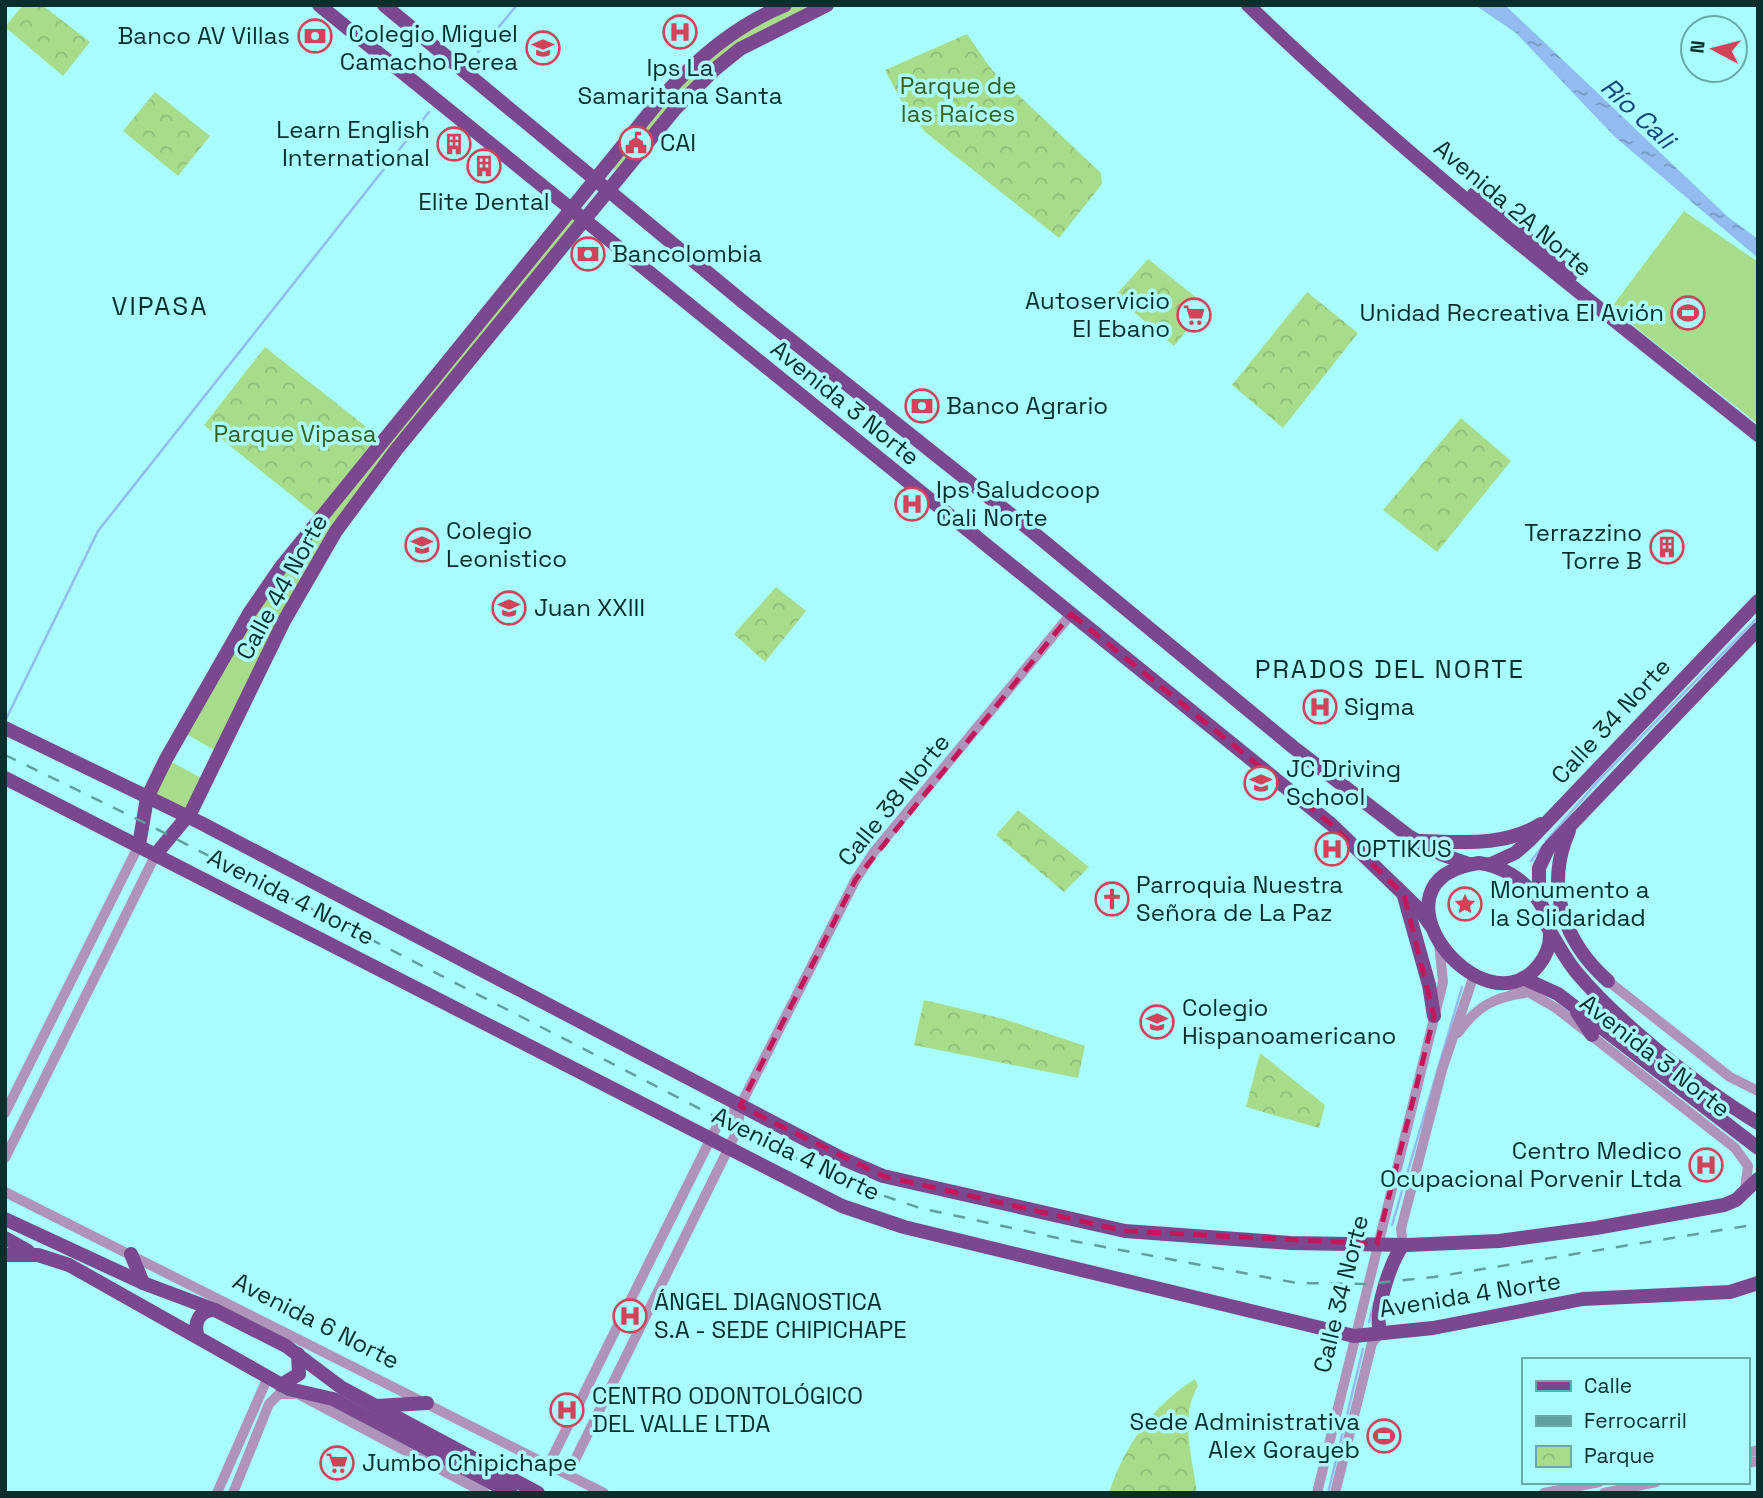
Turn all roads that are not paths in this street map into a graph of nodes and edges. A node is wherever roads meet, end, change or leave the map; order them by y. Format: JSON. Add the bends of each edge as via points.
{"nodes":[{"id":1,"x":319,"y":5,"type":"edge"},
{"id":2,"x":384,"y":5,"type":"edge"},
{"id":3,"x":785,"y":5,"type":"edge"},
{"id":4,"x":827,"y":5,"type":"edge"},
{"id":5,"x":1248,"y":5,"type":"edge"},
{"id":6,"x":1261,"y":5,"type":"edge"},
{"id":7,"x":595,"y":178,"type":"junction"},
{"id":8,"x":611,"y":191,"type":"junction"},
{"id":9,"x":572,"y":210,"type":"junction"},
{"id":10,"x":585,"y":222,"type":"junction"},
{"id":11,"x":1758,"y":424,"type":"edge"},
{"id":12,"x":1758,"y":435,"type":"edge"},
{"id":13,"x":1758,"y":601,"type":"edge"},
{"id":14,"x":1071,"y":614,"type":"junction"},
{"id":15,"x":1758,"y":629,"type":"edge"},
{"id":16,"x":5,"y":728,"type":"edge"},
{"id":17,"x":5,"y":778,"type":"edge"},
{"id":18,"x":147,"y":798,"type":"junction"},
{"id":19,"x":188,"y":816,"type":"junction"},
{"id":20,"x":1553,"y":816,"type":"junction"},
{"id":21,"x":1574,"y":820,"type":"junction"},
{"id":22,"x":1416,"y":841,"type":"junction"},
{"id":23,"x":139,"y":845,"type":"junction"},
{"id":24,"x":156,"y":854,"type":"junction"},
{"id":25,"x":1469,"y":864,"type":"junction"},
{"id":26,"x":1491,"y":864,"type":"junction"},
{"id":27,"x":1404,"y":895,"type":"junction"},
{"id":28,"x":1539,"y":901,"type":"junction"},
{"id":29,"x":1431,"y":926,"type":"junction"},
{"id":30,"x":1547,"y":927,"type":"junction"},
{"id":31,"x":1439,"y":943,"type":"junction"},
{"id":32,"x":1576,"y":972,"type":"junction"},
{"id":33,"x":1474,"y":975,"type":"junction"},
{"id":34,"x":1608,"y":981,"type":"junction"},
{"id":35,"x":1525,"y":985,"type":"junction"},
{"id":36,"x":1573,"y":1005,"type":"junction"},
{"id":37,"x":1434,"y":1016,"type":"junction"},
{"id":38,"x":1592,"y":1035,"type":"junction"},
{"id":39,"x":1450,"y":1044,"type":"junction"},
{"id":40,"x":1758,"y":1091,"type":"edge"},
{"id":41,"x":740,"y":1106,"type":"junction"},
{"id":42,"x":5,"y":1113,"type":"edge"},
{"id":43,"x":1758,"y":1123,"type":"edge"},
{"id":44,"x":711,"y":1139,"type":"junction"},
{"id":45,"x":729,"y":1148,"type":"junction"},
{"id":46,"x":1758,"y":1148,"type":"edge"},
{"id":47,"x":5,"y":1158,"type":"edge"},
{"id":48,"x":1758,"y":1179,"type":"edge"},
{"id":49,"x":5,"y":1192,"type":"edge"},
{"id":50,"x":1743,"y":1194,"type":"junction"},
{"id":51,"x":5,"y":1219,"type":"edge"},
{"id":52,"x":5,"y":1238,"type":"edge"},
{"id":53,"x":1377,"y":1244,"type":"junction"},
{"id":54,"x":1403,"y":1245,"type":"junction"},
{"id":55,"x":131,"y":1254,"type":"junction"},
{"id":56,"x":5,"y":1255,"type":"edge"},
{"id":57,"x":38,"y":1255,"type":"junction"},
{"id":58,"x":143,"y":1283,"type":"junction"},
{"id":59,"x":1758,"y":1283,"type":"edge"},
{"id":60,"x":215,"y":1310,"type":"junction"},
{"id":61,"x":1381,"y":1333,"type":"junction"},
{"id":62,"x":1354,"y":1336,"type":"junction"},
{"id":63,"x":198,"y":1337,"type":"junction"},
{"id":64,"x":298,"y":1354,"type":"junction"},
{"id":65,"x":268,"y":1377,"type":"junction"},
{"id":66,"x":285,"y":1387,"type":"junction"},
{"id":67,"x":303,"y":1397,"type":"junction"},
{"id":68,"x":426,"y":1403,"type":"junction"},
{"id":69,"x":375,"y":1406,"type":"junction"},
{"id":70,"x":549,"y":1464,"type":"junction"},
{"id":71,"x":568,"y":1474,"type":"junction"},
{"id":72,"x":1588,"y":1484,"type":"edge"},
{"id":73,"x":1647,"y":1484,"type":"edge"},
{"id":74,"x":217,"y":1493,"type":"edge"},
{"id":75,"x":233,"y":1493,"type":"edge"},
{"id":76,"x":485,"y":1493,"type":"edge"},
{"id":77,"x":511,"y":1493,"type":"edge"},
{"id":78,"x":538,"y":1493,"type":"edge"},
{"id":79,"x":604,"y":1493,"type":"edge"},
{"id":80,"x":1317,"y":1493,"type":"edge"},
{"id":81,"x":1335,"y":1493,"type":"edge"},
{"id":82,"x":1544,"y":1493,"type":"edge"},
{"id":83,"x":1604,"y":1493,"type":"edge"}],
"edges":[{"from":1,"to":9,"type":"main road","name":"Avenida 3 Norte"},
{"from":2,"to":7,"type":"main road","name":"Avenida 3 Norte"},
{"from":3,"to":7,"type":"main road","name":"Calle 44 Norte","via":[[730,33],[699,57]]},
{"from":4,"to":8,"type":"main road","name":"Calle 44 Norte","via":[[740,49],[714,70],[675,109]]},
{"from":5,"to":12,"type":"main road","name":"Avenida 2A Norte","via":[[1516,242]]},
{"from":6,"to":11,"type":"main road","name":"Avenida 2A Norte","via":[[1443,169]]},
{"from":7,"to":8,"type":"main road","name":"Avenida 3 Norte"},
{"from":7,"to":9,"type":"main road","name":"Calle 44 Norte"},
{"from":8,"to":10,"type":"main road","name":"Calle 44 Norte"},
{"from":8,"to":22,"type":"main road","name":"Avenida 3 Norte","via":[[1255,717]]},
{"from":9,"to":10,"type":"main road","name":"Avenida 3 Norte"},
{"from":9,"to":18,"type":"main road","name":"Calle 44 Norte","via":[[281,567],[250,612]]},
{"from":10,"to":14,"type":"main road","name":"Avenida 3 Norte"},
{"from":10,"to":19,"type":"main road","name":"Calle 44 Norte","via":[[396,450],[331,538],[284,621]]},
{"from":13,"to":20,"type":"main road","name":"Calle 34 Norte"},
{"from":14,"to":27,"type":"main road","name":"Avenida 3 Norte","via":[[1331,824]]},
{"from":14,"to":41,"type":"street","name":"Calle 38 Norte","via":[[874,852]]},
{"from":15,"to":21,"type":"main road","name":"Calle 34 Norte"},
{"from":16,"to":18,"type":"main road","name":"Avenida 4 Norte"},
{"from":17,"to":23,"type":"main road","name":"Avenida 4 Norte"},
{"from":18,"to":19,"type":"main road","name":"Avenida 4 Norte"},
{"from":18,"to":23,"type":"main road","name":"Calle 44 Norte"},
{"from":19,"to":24,"type":"main road","name":"Calle 44 Norte"},
{"from":19,"to":41,"type":"main road","name":"Avenida 4 Norte"},
{"from":20,"to":22,"type":"main road","via":[[1503,840]]},
{"from":20,"to":26,"type":"main road","name":"Calle 34 Norte","via":[[1515,853]]},
{"from":21,"to":28,"type":"main road","name":"Calle 34 Norte","via":[[1548,849],[1539,868]]},
{"from":21,"to":34,"type":"main road","via":[[1560,858],[1560,908],[1578,949]]},
{"from":22,"to":25,"type":"main road","name":"Avenida 3 Norte"},
{"from":23,"to":24,"type":"main road","name":"Avenida 4 Norte"},
{"from":23,"to":42,"type":"street","name":"Calle 44 Norte"},
{"from":24,"to":44,"type":"main road","name":"Avenida 4 Norte"},
{"from":24,"to":47,"type":"street","name":"Calle 44 Norte"},
{"from":25,"to":26,"type":"main road"},
{"from":25,"to":29,"type":"main road","via":[[1447,873],[1437,884],[1430,896]]},
{"from":26,"to":28,"type":"main road","via":[[1523,881]]},
{"from":27,"to":29,"type":"main road","name":"Avenida 3 Norte"},
{"from":27,"to":37,"type":"main road"},
{"from":28,"to":30,"type":"main road"},
{"from":29,"to":31,"type":"main road"},
{"from":30,"to":32,"type":"main road","name":"Avenida 3 Norte"},
{"from":30,"to":35,"type":"main road","via":[[1544,958]]},
{"from":31,"to":33,"type":"main road"},
{"from":31,"to":37,"type":"street","name":"Calle 34 Norte","via":[[1443,982]]},
{"from":32,"to":34,"type":"main road"},
{"from":32,"to":43,"type":"main road","name":"Avenida 3 Norte","via":[[1619,1016],[1727,1104]]},
{"from":33,"to":35,"type":"main road"},
{"from":33,"to":39,"type":"street","name":"Calle 34 Norte"},
{"from":34,"to":40,"type":"street","name":"Avenida 3 Norte","via":[[1730,1077]]},
{"from":35,"to":36,"type":"main road","name":"Avenida 3 Norte","via":[[1550,989]]},
{"from":35,"to":38,"type":"street","name":"Avenida 3 Norte"},
{"from":35,"to":39,"type":"street","via":[[1483,1005]]},
{"from":36,"to":38,"type":"main road"},
{"from":36,"to":46,"type":"main road","name":"Avenida 3 Norte"},
{"from":37,"to":53,"type":"street","name":"Calle 34 Norte"},
{"from":38,"to":50,"type":"street","name":"Avenida 3 Norte","via":[[1744,1157],[1749,1178]]},
{"from":39,"to":54,"type":"street","name":"Calle 34 Norte","via":[[1401,1229]]},
{"from":41,"to":44,"type":"street","name":"Calle 38 Norte","via":[[720,1120]]},
{"from":41,"to":45,"type":"street","name":"Calle 38 Norte","via":[[738,1129]]},
{"from":41,"to":53,"type":"main road","name":"Avenida 4 Norte","via":[[883,1176],[1112,1228],[1291,1243]]},
{"from":44,"to":45,"type":"main road","name":"Avenida 4 Norte"},
{"from":44,"to":70,"type":"street","name":"Calle 38 Norte"},
{"from":45,"to":62,"type":"main road","name":"Avenida 4 Norte","via":[[842,1206],[904,1227]]},
{"from":45,"to":71,"type":"street","name":"Calle 38 Norte"},
{"from":48,"to":50,"type":"main road","name":"Avenida 4 Norte"},
{"from":49,"to":55,"type":"street","name":"Avenida 6 Norte"},
{"from":50,"to":54,"type":"main road","name":"Avenida 4 Norte","via":[[1724,1205],[1596,1228],[1499,1241]]},
{"from":51,"to":58,"type":"main road","name":"Avenida 6 Norte"},
{"from":52,"to":57,"type":"main road"},
{"from":53,"to":54,"type":"main road","name":"Avenida 4 Norte"},
{"from":53,"to":62,"type":"street","name":"Calle 34 Norte"},
{"from":54,"to":61,"type":"main road","via":[[1387,1283],[1378,1323]]},
{"from":55,"to":58,"type":"main road"},
{"from":55,"to":68,"type":"street","name":"Avenida 6 Norte"},
{"from":56,"to":57,"type":"main road"},
{"from":57,"to":63,"type":"main road","via":[[69,1265]]},
{"from":58,"to":60,"type":"main road","name":"Avenida 6 Norte"},
{"from":59,"to":61,"type":"main road","name":"Avenida 4 Norte","via":[[1730,1292],[1583,1298],[1433,1328]]},
{"from":60,"to":63,"type":"main road","via":[[198,1318]]},
{"from":60,"to":64,"type":"main road","name":"Avenida 6 Norte"},
{"from":61,"to":62,"type":"main road","name":"Avenida 4 Norte"},
{"from":61,"to":81,"type":"street","name":"Calle 34 Norte","via":[[1373,1343]]},
{"from":62,"to":80,"type":"street","name":"Calle 34 Norte"},
{"from":63,"to":65,"type":"main road"},
{"from":64,"to":66,"type":"main road","via":[[299,1374]]},
{"from":64,"to":69,"type":"main road","name":"Avenida 6 Norte","via":[[342,1388]]},
{"from":65,"to":66,"type":"main road"},
{"from":65,"to":74,"type":"street"},
{"from":66,"to":67,"type":"street"},
{"from":66,"to":77,"type":"main road","via":[[333,1399]]},
{"from":67,"to":75,"type":"street","via":[[287,1392],[272,1399]]},
{"from":67,"to":76,"type":"street"},
{"from":68,"to":69,"type":"main road"},
{"from":68,"to":70,"type":"street","name":"Avenida 6 Norte"},
{"from":69,"to":78,"type":"main road","name":"Avenida 6 Norte"},
{"from":70,"to":71,"type":"street","name":"Avenida 6 Norte"},
{"from":71,"to":79,"type":"street","name":"Avenida 6 Norte"},
{"from":72,"to":82,"type":"street"},
{"from":73,"to":83,"type":"street"}]}
